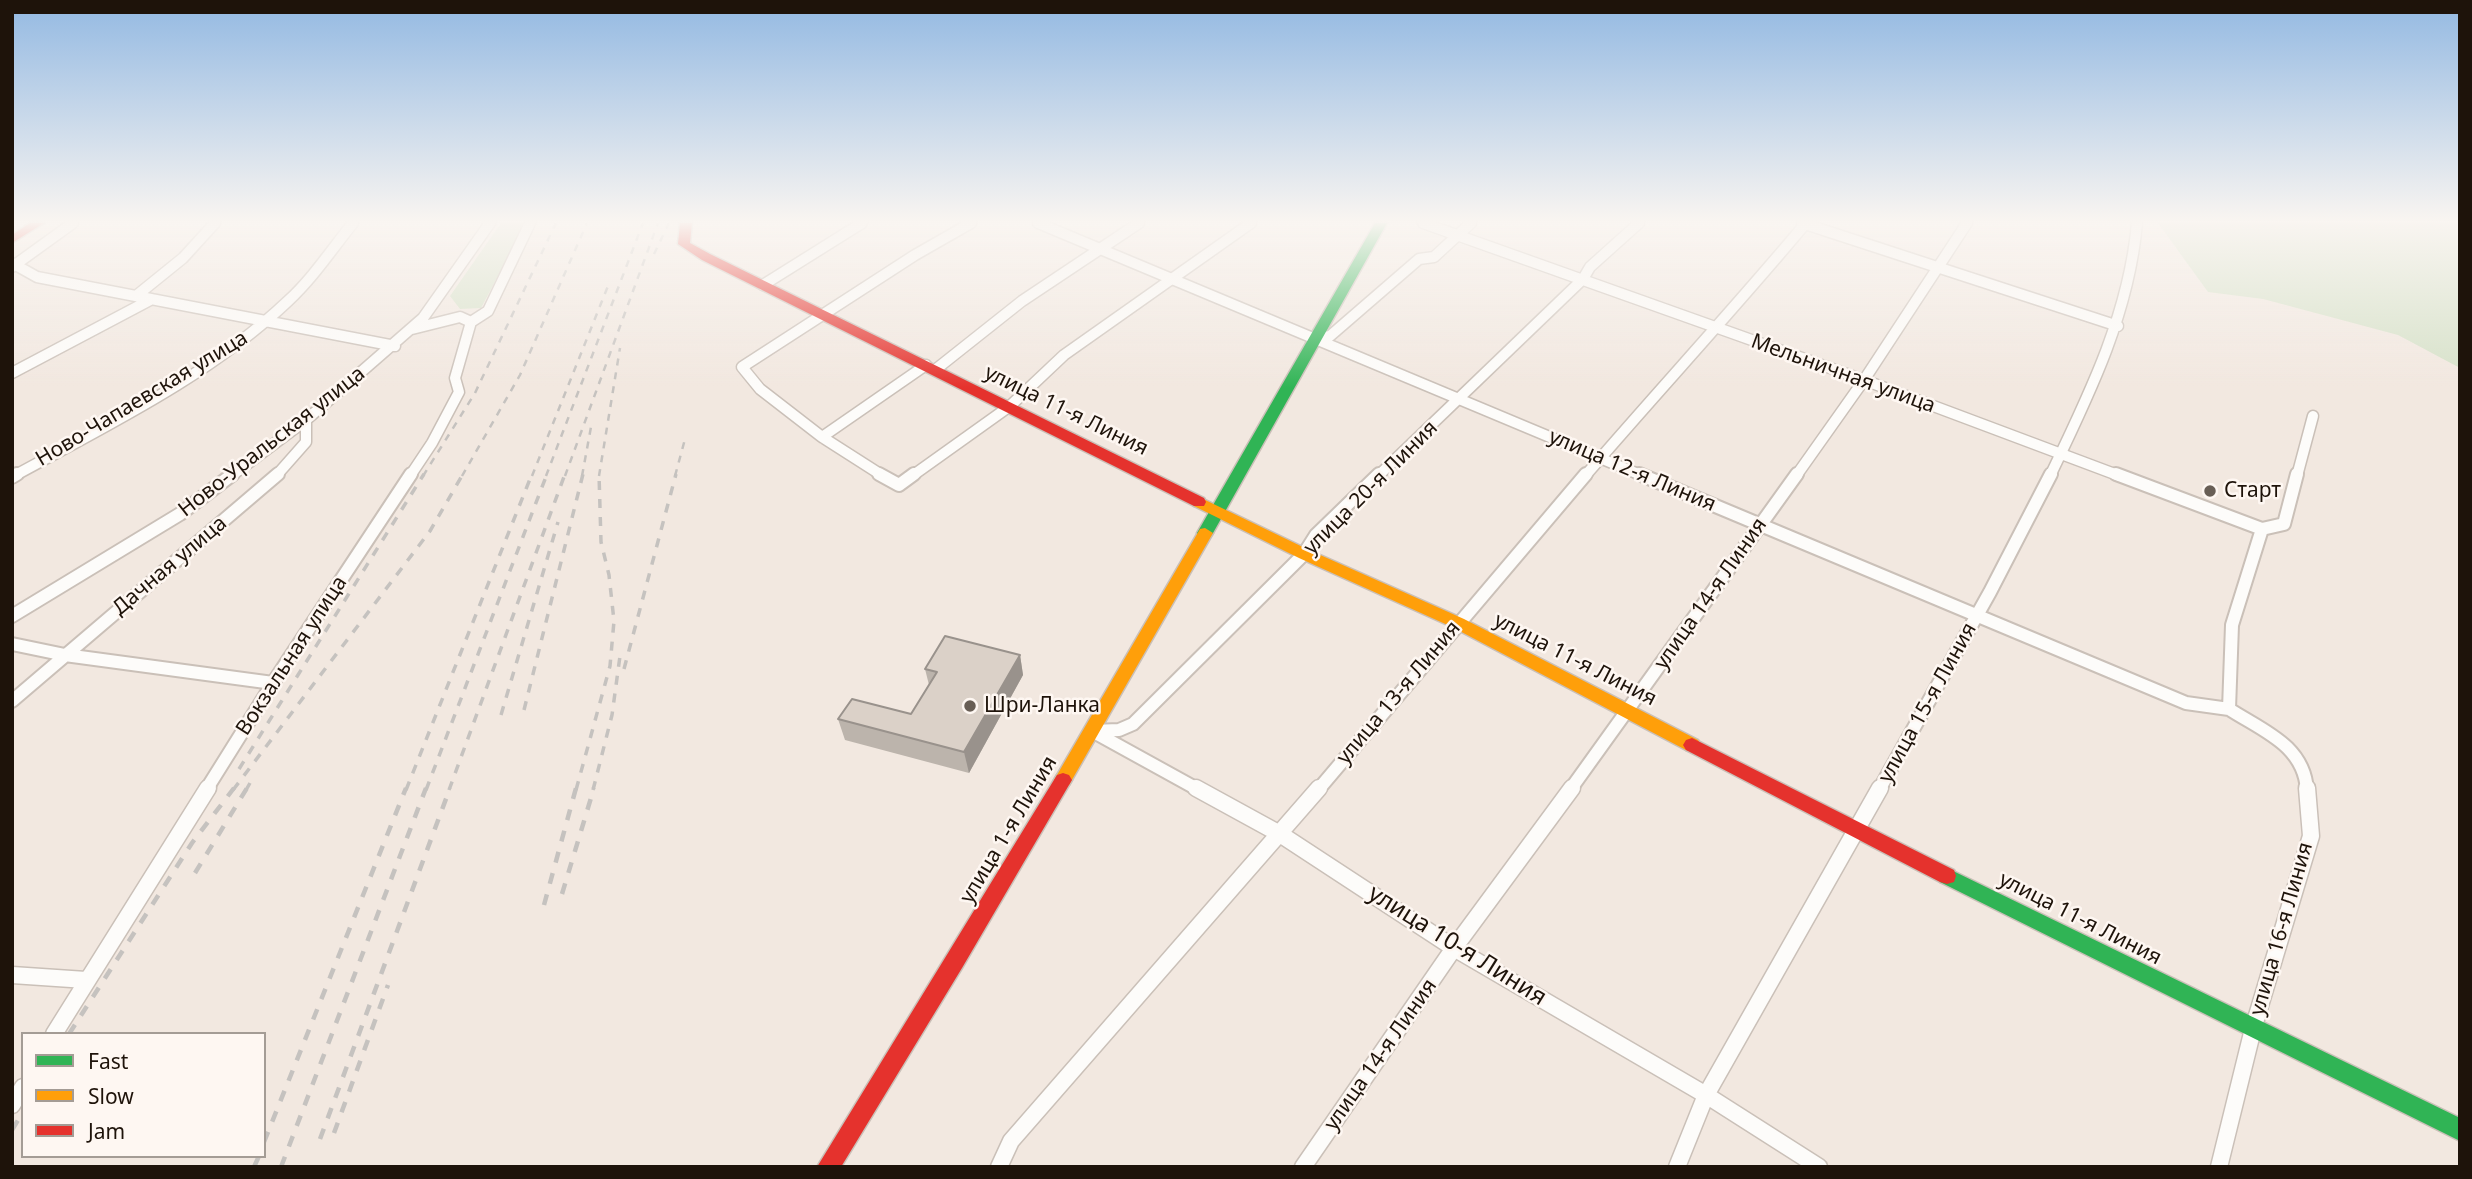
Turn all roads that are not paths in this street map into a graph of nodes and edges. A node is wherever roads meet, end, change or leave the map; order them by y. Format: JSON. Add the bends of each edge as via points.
{"nodes":[{"id":1,"x":42,"y":278,"type":"edge"},
{"id":2,"x":158,"y":278,"type":"edge"},
{"id":3,"x":307,"y":278,"type":"edge"},
{"id":4,"x":467,"y":278,"type":"edge"},
{"id":5,"x":504,"y":278,"type":"edge"},
{"id":6,"x":750,"y":278,"type":"edge"},
{"id":7,"x":774,"y":278,"type":"edge"},
{"id":8,"x":882,"y":278,"type":"edge"},
{"id":9,"x":1056,"y":278,"type":"edge"},
{"id":10,"x":1172,"y":278,"type":"joint"},
{"id":11,"x":1350,"y":278,"type":"edge"},
{"id":12,"x":1397,"y":278,"type":"edge"},
{"id":13,"x":1759,"y":278,"type":"edge"},
{"id":14,"x":1932,"y":278,"type":"edge"},
{"id":15,"x":1972,"y":278,"type":"edge"},
{"id":16,"x":2131,"y":278,"type":"edge"},
{"id":17,"x":1583,"y":279,"type":"joint"},
{"id":18,"x":763,"y":285,"type":"junction"},
{"id":19,"x":136,"y":296,"type":"junction"},
{"id":20,"x":152,"y":299,"type":"junction"},
{"id":21,"x":453,"y":311,"type":"junction"},
{"id":22,"x":822,"y":315,"type":"junction"},
{"id":23,"x":264,"y":322,"type":"junction"},
{"id":24,"x":2118,"y":326,"type":"junction"},
{"id":25,"x":412,"y":329,"type":"junction"},
{"id":26,"x":1717,"y":329,"type":"junction"},
{"id":27,"x":1316,"y":339,"type":"junction"},
{"id":28,"x":395,"y":346,"type":"junction"},
{"id":29,"x":931,"y":368,"type":"junction"},
{"id":30,"x":12,"y":373,"type":"edge"},
{"id":31,"x":1864,"y":380,"type":"junction"},
{"id":32,"x":1461,"y":399,"type":"junction"},
{"id":33,"x":1010,"y":406,"type":"junction"},
{"id":34,"x":2313,"y":416,"type":"dead end"},
{"id":35,"x":306,"y":420,"type":"junction"},
{"id":36,"x":822,"y":437,"type":"junction"},
{"id":37,"x":2060,"y":454,"type":"junction"},
{"id":38,"x":1601,"y":457,"type":"junction"},
{"id":39,"x":12,"y":477,"type":"edge"},
{"id":40,"x":1218,"y":510,"type":"junction"},
{"id":41,"x":1760,"y":525,"type":"junction"},
{"id":42,"x":2262,"y":529,"type":"junction"},
{"id":43,"x":1304,"y":554,"type":"junction"},
{"id":44,"x":1977,"y":616,"type":"junction"},
{"id":45,"x":12,"y":617,"type":"edge"},
{"id":46,"x":1458,"y":623,"type":"junction"},
{"id":47,"x":12,"y":644,"type":"edge"},
{"id":48,"x":65,"y":655,"type":"junction"},
{"id":49,"x":273,"y":683,"type":"junction"},
{"id":50,"x":12,"y":701,"type":"edge"},
{"id":51,"x":2229,"y":709,"type":"junction"},
{"id":52,"x":1628,"y":711,"type":"junction"},
{"id":53,"x":1092,"y":731,"type":"junction"},
{"id":54,"x":1855,"y":830,"type":"junction"},
{"id":55,"x":1280,"y":834,"type":"junction"},
{"id":56,"x":1454,"y":948,"type":"junction"},
{"id":57,"x":12,"y":975,"type":"edge"},
{"id":58,"x":86,"y":979,"type":"junction"},
{"id":59,"x":2252,"y":1029,"type":"junction"},
{"id":60,"x":55,"y":1032,"type":"edge"},
{"id":61,"x":1706,"y":1095,"type":"junction"},
{"id":62,"x":2460,"y":1130,"type":"edge"},
{"id":63,"x":828,"y":1167,"type":"edge"},
{"id":64,"x":999,"y":1167,"type":"edge"},
{"id":65,"x":1303,"y":1167,"type":"edge"},
{"id":66,"x":1677,"y":1167,"type":"edge"},
{"id":67,"x":1819,"y":1167,"type":"edge"},
{"id":68,"x":2219,"y":1167,"type":"edge"}],
"edges":[{"from":1,"to":19,"type":"street"},
{"from":2,"to":19,"type":"street"},
{"from":3,"to":23,"type":"street","name":"Ново-Чапаевская улица"},
{"from":4,"to":21,"type":"street","name":"Ново-Уральская улица"},
{"from":5,"to":21,"type":"street","via":[[488,311]]},
{"from":6,"to":18,"type":"street","name":"улица 11-я Линия"},
{"from":7,"to":18,"type":"street"},
{"from":8,"to":22,"type":"street"},
{"from":9,"to":29,"type":"street"},
{"from":10,"to":27,"type":"street","name":"улица 12-я Линия"},
{"from":10,"to":33,"type":"street","via":[[1064,355]]},
{"from":11,"to":27,"type":"street","name":"улица 1-я Линия"},
{"from":12,"to":27,"type":"street","via":[[1330,336]]},
{"from":13,"to":26,"type":"street","name":"улица 13-я Линия"},
{"from":14,"to":31,"type":"street","name":"улица 14-я Линия"},
{"from":15,"to":24,"type":"street"},
{"from":16,"to":24,"type":"street","name":"улица 15-я Линия"},
{"from":17,"to":26,"type":"street","name":"Мельничная улица"},
{"from":17,"to":32,"type":"street","name":"улица 20-я Линия"},
{"from":18,"to":22,"type":"street","name":"улица 11-я Линия"},
{"from":19,"to":20,"type":"street"},
{"from":20,"to":23,"type":"street"},
{"from":20,"to":30,"type":"street"},
{"from":21,"to":25,"type":"street"},
{"from":21,"to":25,"type":"street","name":"Ново-Уральская улица"},
{"from":21,"to":49,"type":"street","name":"Вокзальная улица","via":[[459,392],[432,443]]},
{"from":22,"to":29,"type":"street","name":"улица 11-я Линия"},
{"from":22,"to":36,"type":"street","via":[[742,367],[760,388]]},
{"from":23,"to":28,"type":"street"},
{"from":23,"to":39,"type":"street","name":"Ново-Чапаевская улица","via":[[173,385]]},
{"from":24,"to":37,"type":"street","name":"улица 15-я Линия"},
{"from":25,"to":28,"type":"street","name":"Ново-Уральская улица"},
{"from":26,"to":31,"type":"street","name":"Мельничная улица"},
{"from":26,"to":38,"type":"street","name":"улица 13-я Линия"},
{"from":27,"to":32,"type":"street","name":"улица 12-я Линия"},
{"from":27,"to":40,"type":"street","name":"улица 1-я Линия"},
{"from":28,"to":35,"type":"street","name":"Ново-Уральская улица"},
{"from":29,"to":33,"type":"street","name":"улица 11-я Линия"},
{"from":29,"to":36,"type":"street"},
{"from":31,"to":37,"type":"street","name":"Мельничная улица"},
{"from":31,"to":41,"type":"street","name":"улица 14-я Линия"},
{"from":32,"to":38,"type":"street","name":"улица 12-я Линия"},
{"from":32,"to":43,"type":"street","name":"улица 20-я Линия","via":[[1316,535]]},
{"from":33,"to":36,"type":"street","via":[[899,485]]},
{"from":33,"to":40,"type":"street","name":"улица 11-я Линия"},
{"from":34,"to":42,"type":"street","via":[[2284,524]]},
{"from":35,"to":45,"type":"street","name":"Ново-Уральская улица","via":[[180,514]]},
{"from":35,"to":48,"type":"street","name":"Дачная улица","via":[[306,442],[275,477]]},
{"from":37,"to":42,"type":"street","name":"Мельничная улица"},
{"from":37,"to":44,"type":"street","name":"улица 15-я Линия"},
{"from":38,"to":41,"type":"street","name":"улица 12-я Линия"},
{"from":38,"to":46,"type":"street","name":"улица 13-я Линия"},
{"from":40,"to":43,"type":"street","name":"улица 11-я Линия"},
{"from":40,"to":53,"type":"street","name":"улица 1-я Линия"},
{"from":41,"to":44,"type":"street","name":"улица 12-я Линия"},
{"from":41,"to":52,"type":"street","name":"улица 14-я Линия"},
{"from":42,"to":51,"type":"street","via":[[2232,625]]},
{"from":43,"to":46,"type":"street","name":"улица 11-я Линия"},
{"from":43,"to":53,"type":"street","name":"улица 20-я Линия","via":[[1133,724],[1119,730]]},
{"from":44,"to":51,"type":"street","name":"улица 12-я Линия","via":[[2186,703]]},
{"from":44,"to":54,"type":"street","name":"улица 15-я Линия"},
{"from":46,"to":52,"type":"street","name":"улица 11-я Линия"},
{"from":46,"to":55,"type":"street","name":"улица 13-я Линия"},
{"from":47,"to":48,"type":"street"},
{"from":48,"to":49,"type":"street"},
{"from":48,"to":50,"type":"street","name":"Дачная улица"},
{"from":49,"to":58,"type":"street","name":"Вокзальная улица"},
{"from":51,"to":59,"type":"street","name":"улица 16-я Линия","via":[[2293,750],[2306,774],[2311,836]]},
{"from":52,"to":54,"type":"street","name":"улица 11-я Линия"},
{"from":52,"to":56,"type":"street","name":"улица 14-я Линия"},
{"from":53,"to":55,"type":"street","name":"улица 10-я Линия"},
{"from":53,"to":63,"type":"street","name":"улица 1-я Линия"},
{"from":54,"to":59,"type":"street","name":"улица 11-я Линия"},
{"from":54,"to":61,"type":"street","name":"улица 15-я Линия"},
{"from":55,"to":56,"type":"street","name":"улица 10-я Линия"},
{"from":55,"to":64,"type":"street","name":"улица 13-я Линия","via":[[1011,1141]]},
{"from":56,"to":61,"type":"street","name":"улица 10-я Линия"},
{"from":56,"to":65,"type":"street","name":"улица 14-я Линия"},
{"from":57,"to":58,"type":"street"},
{"from":58,"to":60,"type":"street","name":"Вокзальная улица"},
{"from":59,"to":62,"type":"street","name":"улица 11-я Линия"},
{"from":59,"to":68,"type":"street","name":"улица 16-я Линия"},
{"from":61,"to":66,"type":"street","name":"улица 15-я Линия"},
{"from":61,"to":67,"type":"street","name":"улица 10-я Линия"}]}
